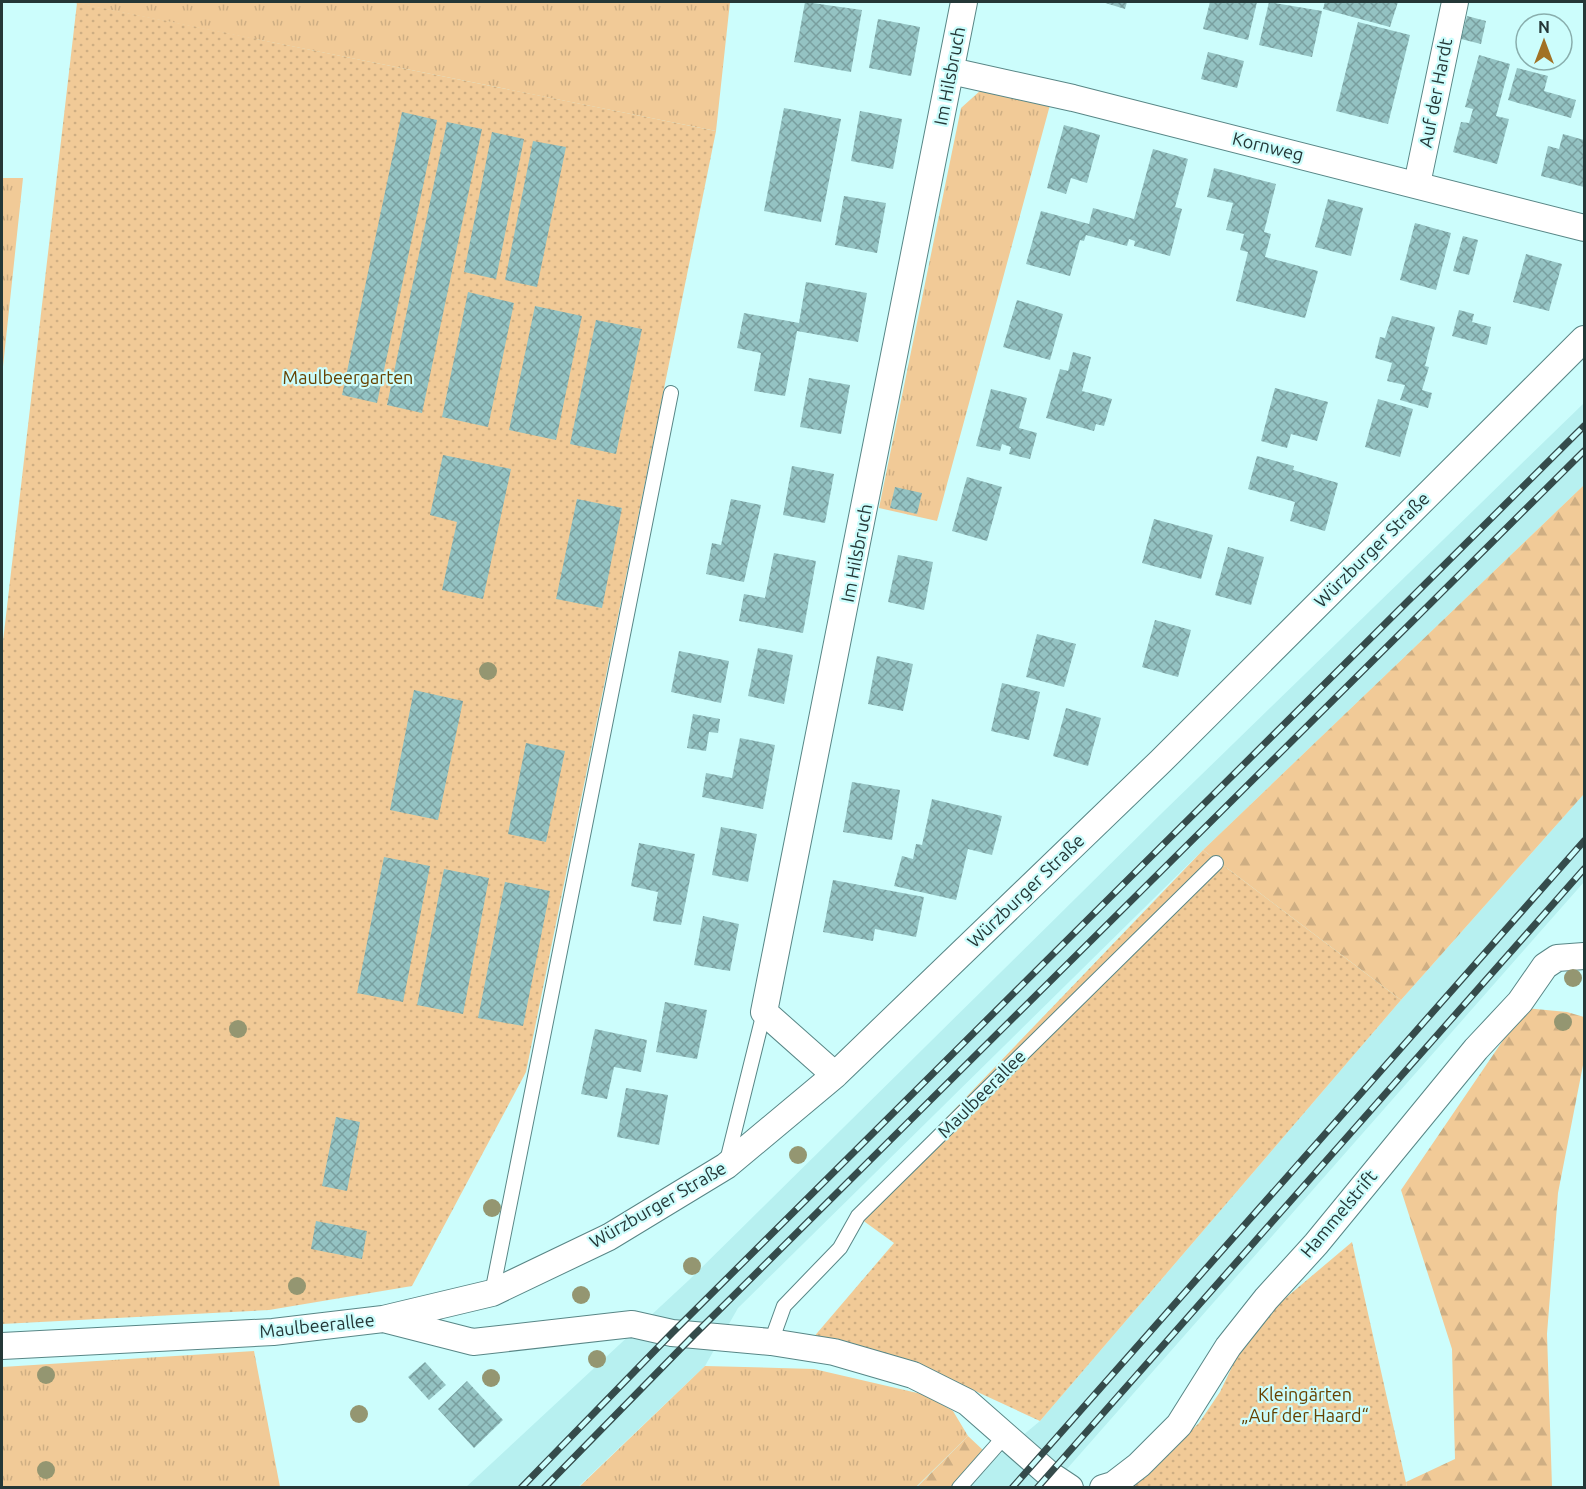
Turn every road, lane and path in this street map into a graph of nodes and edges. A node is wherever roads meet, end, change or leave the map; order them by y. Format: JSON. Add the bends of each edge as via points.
{"nodes":[{"id":1,"x":964,"y":2,"type":"edge"},
{"id":2,"x":1455,"y":2,"type":"edge"},
{"id":3,"x":951,"y":71,"type":"junction"},
{"id":4,"x":1418,"y":184,"type":"junction"},
{"id":5,"x":1584,"y":228,"type":"edge"},
{"id":6,"x":1584,"y":339,"type":"edge"},
{"id":7,"x":671,"y":393,"type":"dead end"},
{"id":8,"x":1216,"y":863,"type":"dead end"},
{"id":9,"x":1584,"y":956,"type":"edge"},
{"id":10,"x":765,"y":1012,"type":"junction"},
{"id":11,"x":835,"y":1075,"type":"junction"},
{"id":12,"x":726,"y":1166,"type":"junction"},
{"id":13,"x":492,"y":1293,"type":"junction"},
{"id":14,"x":383,"y":1319,"type":"junction"},
{"id":15,"x":771,"y":1342,"type":"junction"},
{"id":16,"x":2,"y":1346,"type":"edge"},
{"id":17,"x":1005,"y":1436,"type":"junction"},
{"id":18,"x":959,"y":1488,"type":"edge"},
{"id":19,"x":1071,"y":1488,"type":"edge"},
{"id":20,"x":1103,"y":1488,"type":"edge"}],
"edges":[{"from":1,"to":3,"type":"street","name":"Im Hilsbruch"},
{"from":2,"to":4,"type":"street","name":"Auf der Hardt"},
{"from":3,"to":4,"type":"street","name":"Kornweg","via":[[1084,100]]},
{"from":3,"to":10,"type":"street","name":"Im Hilsbruch"},
{"from":4,"to":5,"type":"street","name":"Kornweg"},
{"from":6,"to":11,"type":"street","name":"Würzburger Straße","via":[[1160,762]]},
{"from":7,"to":13,"type":"lane"},
{"from":8,"to":15,"type":"lane","name":"Maulbeerallee","via":[[858,1216],[840,1248],[784,1306]]},
{"from":9,"to":20,"type":"street","name":"Hammelstrift","via":[[1557,958],[1545,966],[1520,1002],[1266,1299],[1228,1347],[1179,1425],[1139,1466]]},
{"from":10,"to":11,"type":"street"},
{"from":10,"to":12,"type":"lane"},
{"from":11,"to":12,"type":"street","name":"Würzburger Straße"},
{"from":12,"to":13,"type":"street","name":"Würzburger Straße","via":[[609,1237]]},
{"from":13,"to":14,"type":"street","name":"Würzburger Straße"},
{"from":14,"to":15,"type":"street","name":"Maulbeerallee","via":[[473,1342],[632,1324],[672,1333]]},
{"from":14,"to":16,"type":"street","name":"Maulbeerallee","via":[[273,1332]]},
{"from":15,"to":17,"type":"street","name":"Maulbeerallee","via":[[834,1352],[913,1375],[967,1402]]},
{"from":17,"to":18,"type":"lane"},
{"from":17,"to":19,"type":"street","name":"Maulbeerallee"}]}
